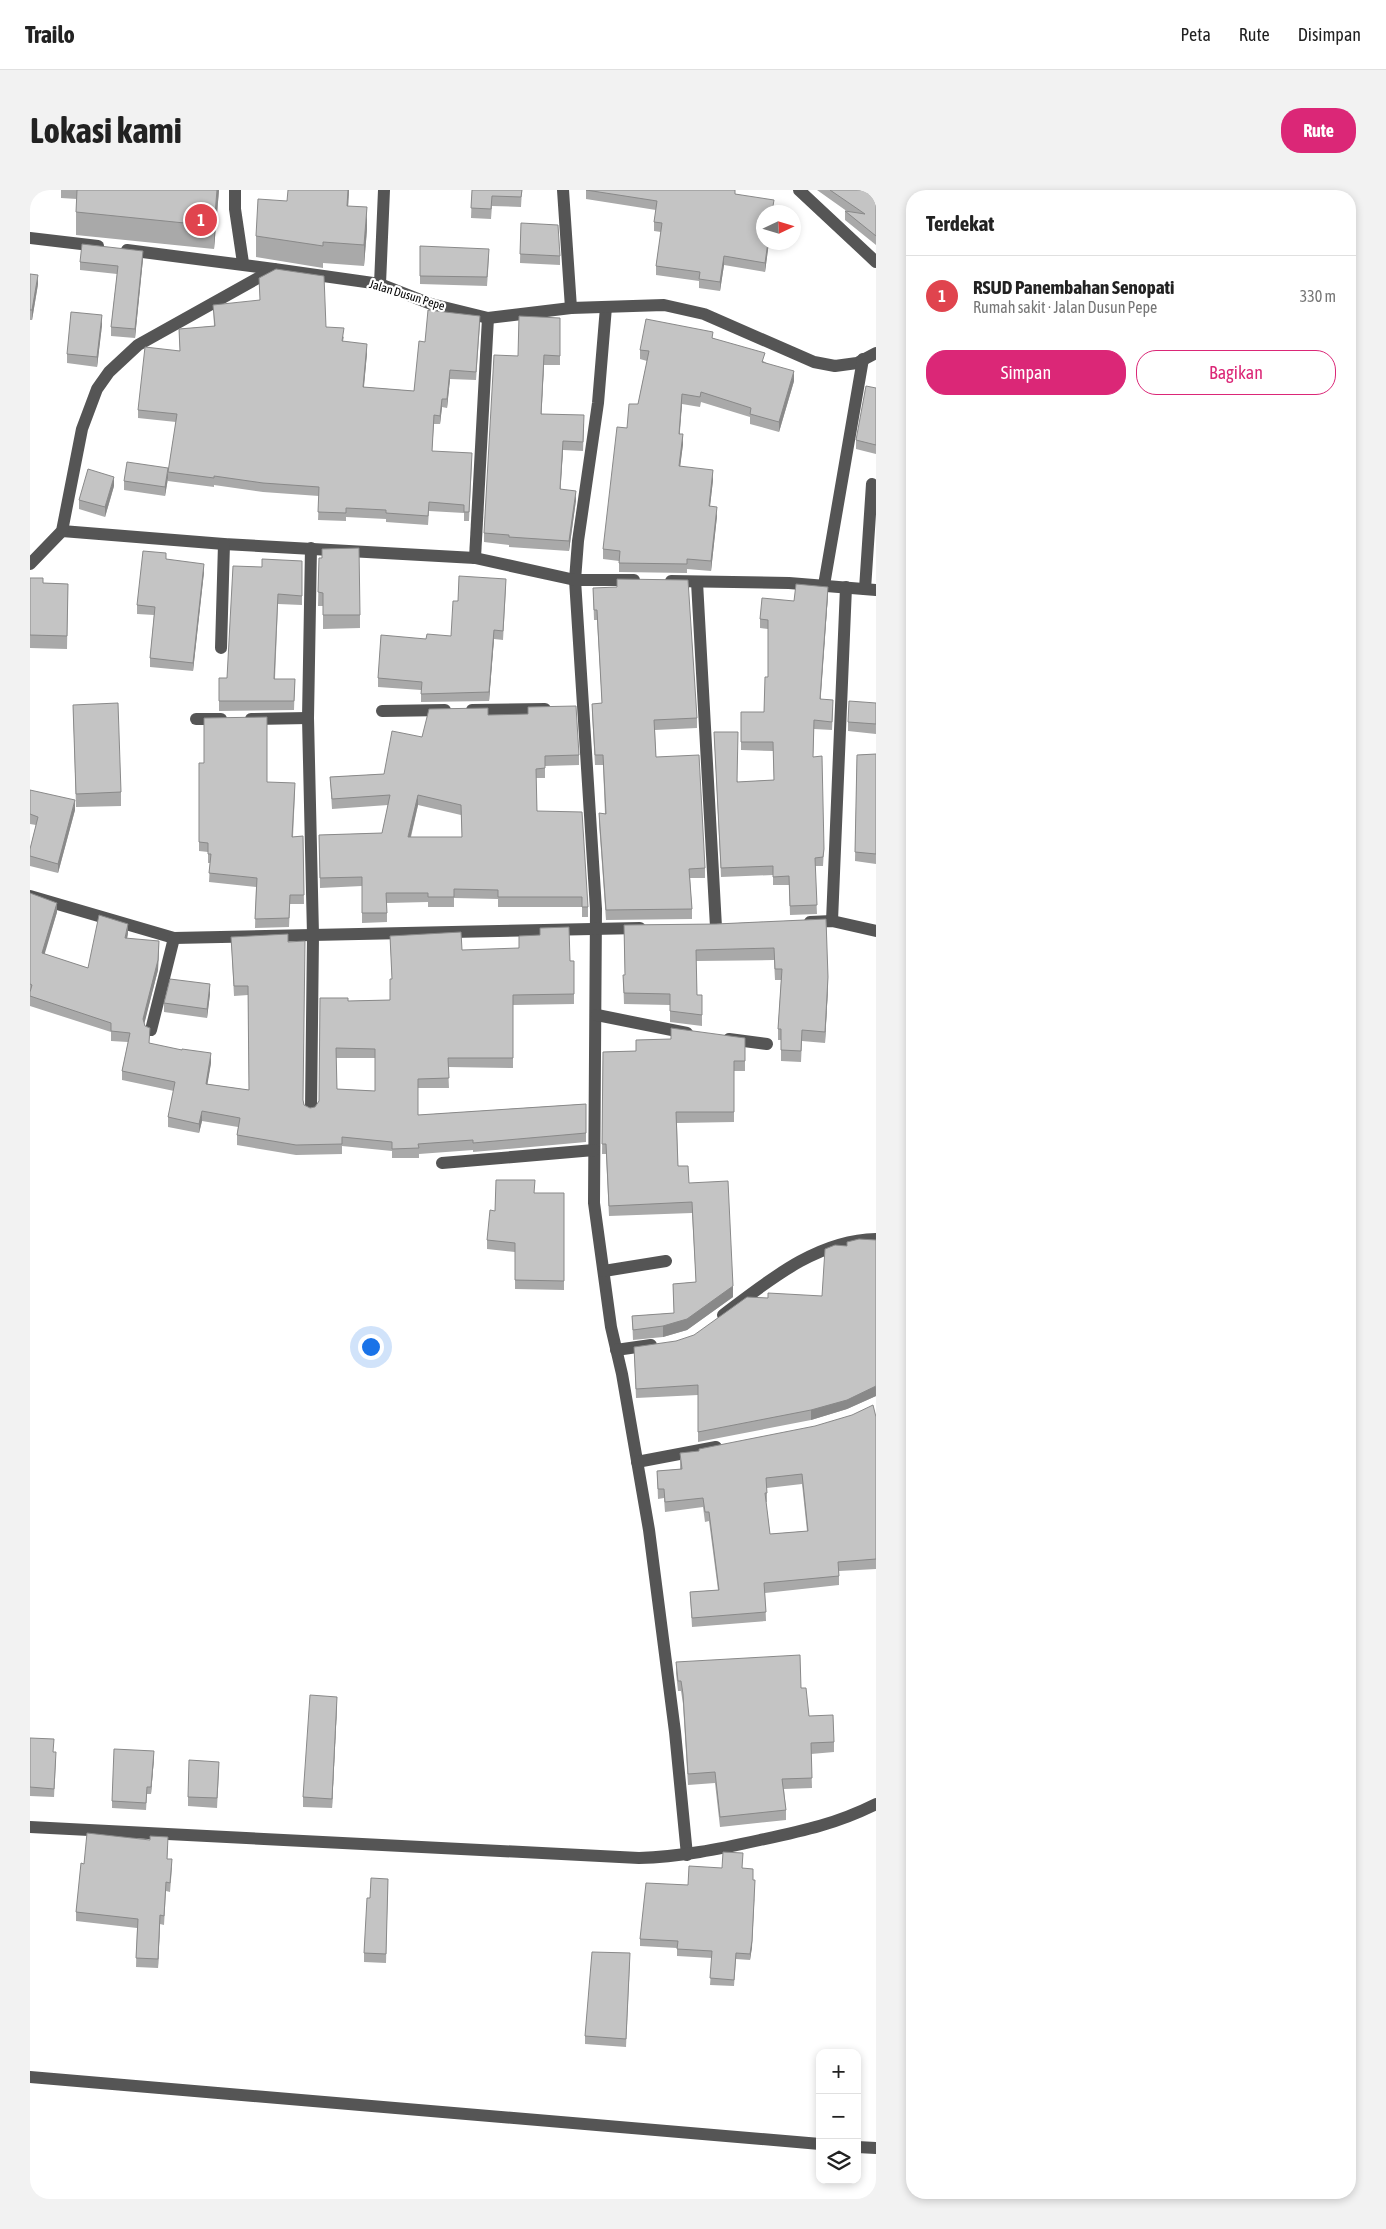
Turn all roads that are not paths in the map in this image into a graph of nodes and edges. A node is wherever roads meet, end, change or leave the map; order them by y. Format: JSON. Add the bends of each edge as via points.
{"nodes":[{"id":1,"x":235,"y":190,"type":"edge"},
{"id":2,"x":384,"y":190,"type":"edge"},
{"id":3,"x":563,"y":190,"type":"edge"},
{"id":4,"x":800,"y":190,"type":"edge"},
{"id":5,"x":30,"y":238,"type":"edge"},
{"id":6,"x":876,"y":262,"type":"edge"},
{"id":7,"x":243,"y":263,"type":"junction"},
{"id":8,"x":274,"y":269,"type":"junction"},
{"id":9,"x":380,"y":284,"type":"junction"},
{"id":10,"x":606,"y":307,"type":"junction"},
{"id":11,"x":571,"y":308,"type":"junction"},
{"id":12,"x":488,"y":318,"type":"junction"},
{"id":13,"x":876,"y":353,"type":"edge"},
{"id":14,"x":863,"y":359,"type":"junction"},
{"id":15,"x":872,"y":484,"type":"dead end"},
{"id":16,"x":62,"y":531,"type":"junction"},
{"id":17,"x":224,"y":544,"type":"junction"},
{"id":18,"x":311,"y":548,"type":"junction"},
{"id":19,"x":475,"y":558,"type":"junction"},
{"id":20,"x":30,"y":564,"type":"edge"},
{"id":21,"x":575,"y":580,"type":"junction"},
{"id":22,"x":698,"y":582,"type":"junction"},
{"id":23,"x":824,"y":585,"type":"junction"},
{"id":24,"x":846,"y":587,"type":"junction"},
{"id":25,"x":871,"y":589,"type":"edge"},
{"id":26,"x":221,"y":648,"type":"dead end"},
{"id":27,"x":554,"y":709,"type":"edge"},
{"id":28,"x":382,"y":711,"type":"dead end"},
{"id":29,"x":308,"y":718,"type":"junction"},
{"id":30,"x":196,"y":719,"type":"dead end"},
{"id":31,"x":30,"y":896,"type":"edge"},
{"id":32,"x":832,"y":921,"type":"junction"},
{"id":33,"x":793,"y":923,"type":"edge"},
{"id":34,"x":716,"y":927,"type":"edge"},
{"id":35,"x":596,"y":928,"type":"junction"},
{"id":36,"x":651,"y":928,"type":"edge"},
{"id":37,"x":876,"y":931,"type":"edge"},
{"id":38,"x":313,"y":935,"type":"junction"},
{"id":39,"x":174,"y":938,"type":"junction"},
{"id":40,"x":597,"y":1015,"type":"junction"},
{"id":41,"x":151,"y":1030,"type":"edge"},
{"id":42,"x":767,"y":1044,"type":"dead end"},
{"id":43,"x":312,"y":1110,"type":"edge"},
{"id":44,"x":594,"y":1150,"type":"junction"},
{"id":45,"x":442,"y":1163,"type":"dead end"},
{"id":46,"x":876,"y":1239,"type":"edge"},
{"id":47,"x":666,"y":1261,"type":"dead end"},
{"id":48,"x":604,"y":1272,"type":"junction"},
{"id":49,"x":714,"y":1321,"type":"edge"},
{"id":50,"x":665,"y":1343,"type":"edge"},
{"id":51,"x":616,"y":1350,"type":"junction"},
{"id":52,"x":733,"y":1443,"type":"edge"},
{"id":53,"x":637,"y":1462,"type":"junction"},
{"id":54,"x":876,"y":1804,"type":"edge"},
{"id":55,"x":30,"y":1827,"type":"edge"},
{"id":56,"x":687,"y":1855,"type":"junction"},
{"id":57,"x":30,"y":2076,"type":"edge"},
{"id":58,"x":816,"y":2144,"type":"edge"},
{"id":59,"x":861,"y":2147,"type":"edge"},
{"id":60,"x":876,"y":2148,"type":"edge"}],
"edges":[{"from":1,"to":7,"type":"street"},
{"from":2,"to":9,"type":"street"},
{"from":3,"to":11,"type":"street"},
{"from":4,"to":6,"type":"street"},
{"from":5,"to":7,"type":"street","name":"Jalan Dusun Pepe"},
{"from":7,"to":8,"type":"street","name":"Jalan Dusun Pepe"},
{"from":8,"to":9,"type":"street","name":"Jalan Dusun Pepe"},
{"from":8,"to":16,"type":"street","via":[[138,345],[109,372],[97,389],[82,429]]},
{"from":9,"to":12,"type":"street","name":"Jalan Dusun Pepe","via":[[430,304]]},
{"from":10,"to":11,"type":"street","name":"Jalan Dusun Pepe"},
{"from":10,"to":14,"type":"street","name":"Jalan Dusun Pepe","via":[[664,305],[704,314],[814,362],[834,366]]},
{"from":10,"to":21,"type":"street","via":[[598,403]]},
{"from":11,"to":12,"type":"street","name":"Jalan Dusun Pepe"},
{"from":12,"to":19,"type":"street"},
{"from":13,"to":14,"type":"street","name":"Jalan Dusun Pepe"},
{"from":14,"to":23,"type":"street"},
{"from":15,"to":25,"type":"street"},
{"from":16,"to":17,"type":"street"},
{"from":16,"to":20,"type":"street"},
{"from":17,"to":18,"type":"street"},
{"from":17,"to":26,"type":"street"},
{"from":18,"to":19,"type":"street"},
{"from":18,"to":29,"type":"street"},
{"from":19,"to":21,"type":"street"},
{"from":21,"to":22,"type":"street"},
{"from":21,"to":35,"type":"street","via":[[578,708]]},
{"from":22,"to":23,"type":"street"},
{"from":22,"to":34,"type":"street"},
{"from":23,"to":24,"type":"street"},
{"from":24,"to":25,"type":"street"},
{"from":24,"to":32,"type":"street"},
{"from":27,"to":28,"type":"street"},
{"from":29,"to":30,"type":"street"},
{"from":29,"to":38,"type":"street"},
{"from":31,"to":39,"type":"street"},
{"from":32,"to":33,"type":"street"},
{"from":32,"to":37,"type":"street"},
{"from":35,"to":36,"type":"street"},
{"from":35,"to":38,"type":"street"},
{"from":35,"to":40,"type":"street"},
{"from":38,"to":39,"type":"street"},
{"from":38,"to":43,"type":"street"},
{"from":39,"to":41,"type":"street"},
{"from":40,"to":42,"type":"street","via":[[657,1028]]},
{"from":40,"to":44,"type":"street"},
{"from":44,"to":45,"type":"street"},
{"from":44,"to":48,"type":"street","via":[[594,1203]]},
{"from":46,"to":49,"type":"street","via":[[842,1243],[794,1264]]},
{"from":47,"to":48,"type":"street"},
{"from":48,"to":51,"type":"street"},
{"from":50,"to":51,"type":"street"},
{"from":51,"to":53,"type":"street"},
{"from":52,"to":53,"type":"street"},
{"from":53,"to":56,"type":"street","via":[[649,1530]]},
{"from":54,"to":56,"type":"street","via":[[833,1823]]},
{"from":55,"to":56,"type":"street","via":[[603,1858]]},
{"from":57,"to":58,"type":"street"},
{"from":59,"to":60,"type":"street"}]}
